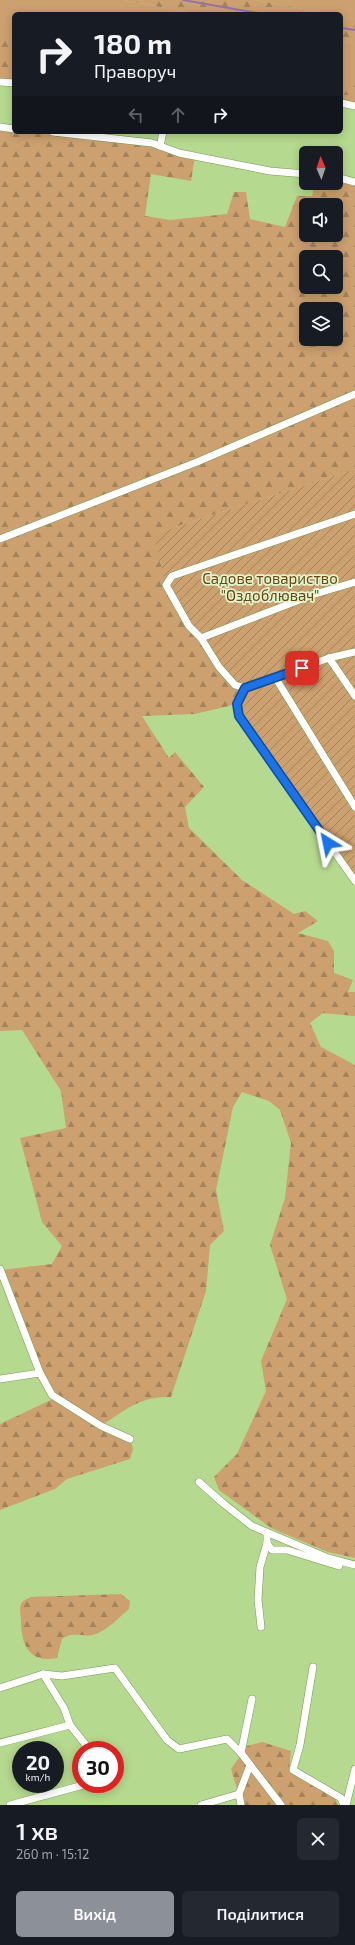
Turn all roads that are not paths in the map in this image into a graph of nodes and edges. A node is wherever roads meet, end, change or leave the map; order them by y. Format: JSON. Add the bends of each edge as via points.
{"nodes":[{"id":1,"x":0,"y":82,"type":"edge"},
{"id":2,"x":12,"y":83,"type":"edge"},
{"id":3,"x":343,"y":103,"type":"edge"},
{"id":4,"x":355,"y":106,"type":"edge"},
{"id":5,"x":0,"y":127,"type":"edge"},
{"id":6,"x":12,"y":128,"type":"edge"},
{"id":7,"x":71,"y":134,"type":"edge"},
{"id":8,"x":163,"y":134,"type":"edge"},
{"id":9,"x":160,"y":146,"type":"junction"},
{"id":10,"x":299,"y":173,"type":"edge"},
{"id":11,"x":343,"y":179,"type":"edge"},
{"id":12,"x":355,"y":182,"type":"edge"},
{"id":13,"x":355,"y":394,"type":"edge"},
{"id":14,"x":355,"y":514,"type":"edge"},
{"id":15,"x":0,"y":538,"type":"edge"},
{"id":16,"x":355,"y":582,"type":"edge"},
{"id":17,"x":201,"y":638,"type":"junction"},
{"id":18,"x":355,"y":652,"type":"edge"},
{"id":19,"x":329,"y":658,"type":"junction"},
{"id":20,"x":275,"y":677,"type":"junction"},
{"id":21,"x":245,"y":688,"type":"junction"},
{"id":22,"x":355,"y":696,"type":"edge"},
{"id":23,"x":355,"y":807,"type":"edge"},
{"id":24,"x":355,"y":881,"type":"edge"},
{"id":25,"x":0,"y":1269,"type":"edge"},
{"id":26,"x":40,"y":1373,"type":"junction"},
{"id":27,"x":0,"y":1379,"type":"edge"},
{"id":28,"x":130,"y":1439,"type":"dead end"},
{"id":29,"x":200,"y":1482,"type":"dead end"},
{"id":30,"x":267,"y":1533,"type":"junction"},
{"id":31,"x":267,"y":1543,"type":"junction"},
{"id":32,"x":355,"y":1565,"type":"edge"},
{"id":33,"x":355,"y":1570,"type":"edge"},
{"id":34,"x":261,"y":1627,"type":"dead end"},
{"id":35,"x":313,"y":1667,"type":"dead end"},
{"id":36,"x":43,"y":1674,"type":"junction"},
{"id":37,"x":0,"y":1688,"type":"edge"},
{"id":38,"x":252,"y":1699,"type":"dead end"},
{"id":39,"x":70,"y":1725,"type":"junction"},
{"id":40,"x":83,"y":1741,"type":"edge"},
{"id":41,"x":0,"y":1743,"type":"edge"},
{"id":42,"x":241,"y":1752,"type":"junction"},
{"id":43,"x":250,"y":1766,"type":"junction"},
{"id":44,"x":355,"y":1769,"type":"edge"},
{"id":45,"x":72,"y":1788,"type":"edge"},
{"id":46,"x":239,"y":1794,"type":"junction"},
{"id":47,"x":10,"y":1805,"type":"edge"},
{"id":48,"x":201,"y":1805,"type":"edge"},
{"id":49,"x":241,"y":1805,"type":"edge"},
{"id":50,"x":281,"y":1805,"type":"edge"},
{"id":51,"x":345,"y":1805,"type":"edge"}],
"edges":[{"from":1,"to":2,"type":"street"},
{"from":3,"to":4,"type":"street"},
{"from":5,"to":6,"type":"street"},
{"from":7,"to":9,"type":"street"},
{"from":8,"to":9,"type":"street"},
{"from":9,"to":10,"type":"street","via":[[179,153],[270,171]]},
{"from":11,"to":12,"type":"street"},
{"from":13,"to":15,"type":"street","via":[[197,462]]},
{"from":14,"to":17,"type":"street","via":[[172,576],[166,585],[189,626]]},
{"from":16,"to":17,"type":"street","via":[[316,594]]},
{"from":17,"to":21,"type":"street","via":[[219,667],[235,685]]},
{"from":18,"to":19,"type":"street"},
{"from":19,"to":20,"type":"street"},
{"from":19,"to":22,"type":"street"},
{"from":20,"to":21,"type":"street"},
{"from":20,"to":23,"type":"street"},
{"from":21,"to":24,"type":"street","via":[[237,704],[239,716]]},
{"from":25,"to":26,"type":"street"},
{"from":26,"to":27,"type":"street"},
{"from":26,"to":28,"type":"street","via":[[52,1395],[101,1426]]},
{"from":29,"to":30,"type":"street","via":[[252,1526]]},
{"from":30,"to":31,"type":"street"},
{"from":30,"to":32,"type":"street","via":[[328,1558]]},
{"from":31,"to":33,"type":"street","via":[[272,1550],[288,1550],[314,1560]]},
{"from":31,"to":34,"type":"street","via":[[260,1567],[258,1600]]},
{"from":35,"to":51,"type":"street","via":[[300,1745],[293,1770],[342,1798]]},
{"from":36,"to":37,"type":"street"},
{"from":36,"to":39,"type":"street","via":[[64,1708]]},
{"from":36,"to":42,"type":"street","via":[[62,1676],[115,1668],[167,1740],[179,1750],[227,1739]]},
{"from":38,"to":42,"type":"street"},
{"from":39,"to":40,"type":"street"},
{"from":39,"to":41,"type":"street"},
{"from":42,"to":43,"type":"street"},
{"from":43,"to":46,"type":"street"},
{"from":43,"to":50,"type":"street"},
{"from":44,"to":51,"type":"street"},
{"from":45,"to":47,"type":"street"},
{"from":46,"to":48,"type":"street"},
{"from":46,"to":49,"type":"street"}]}
